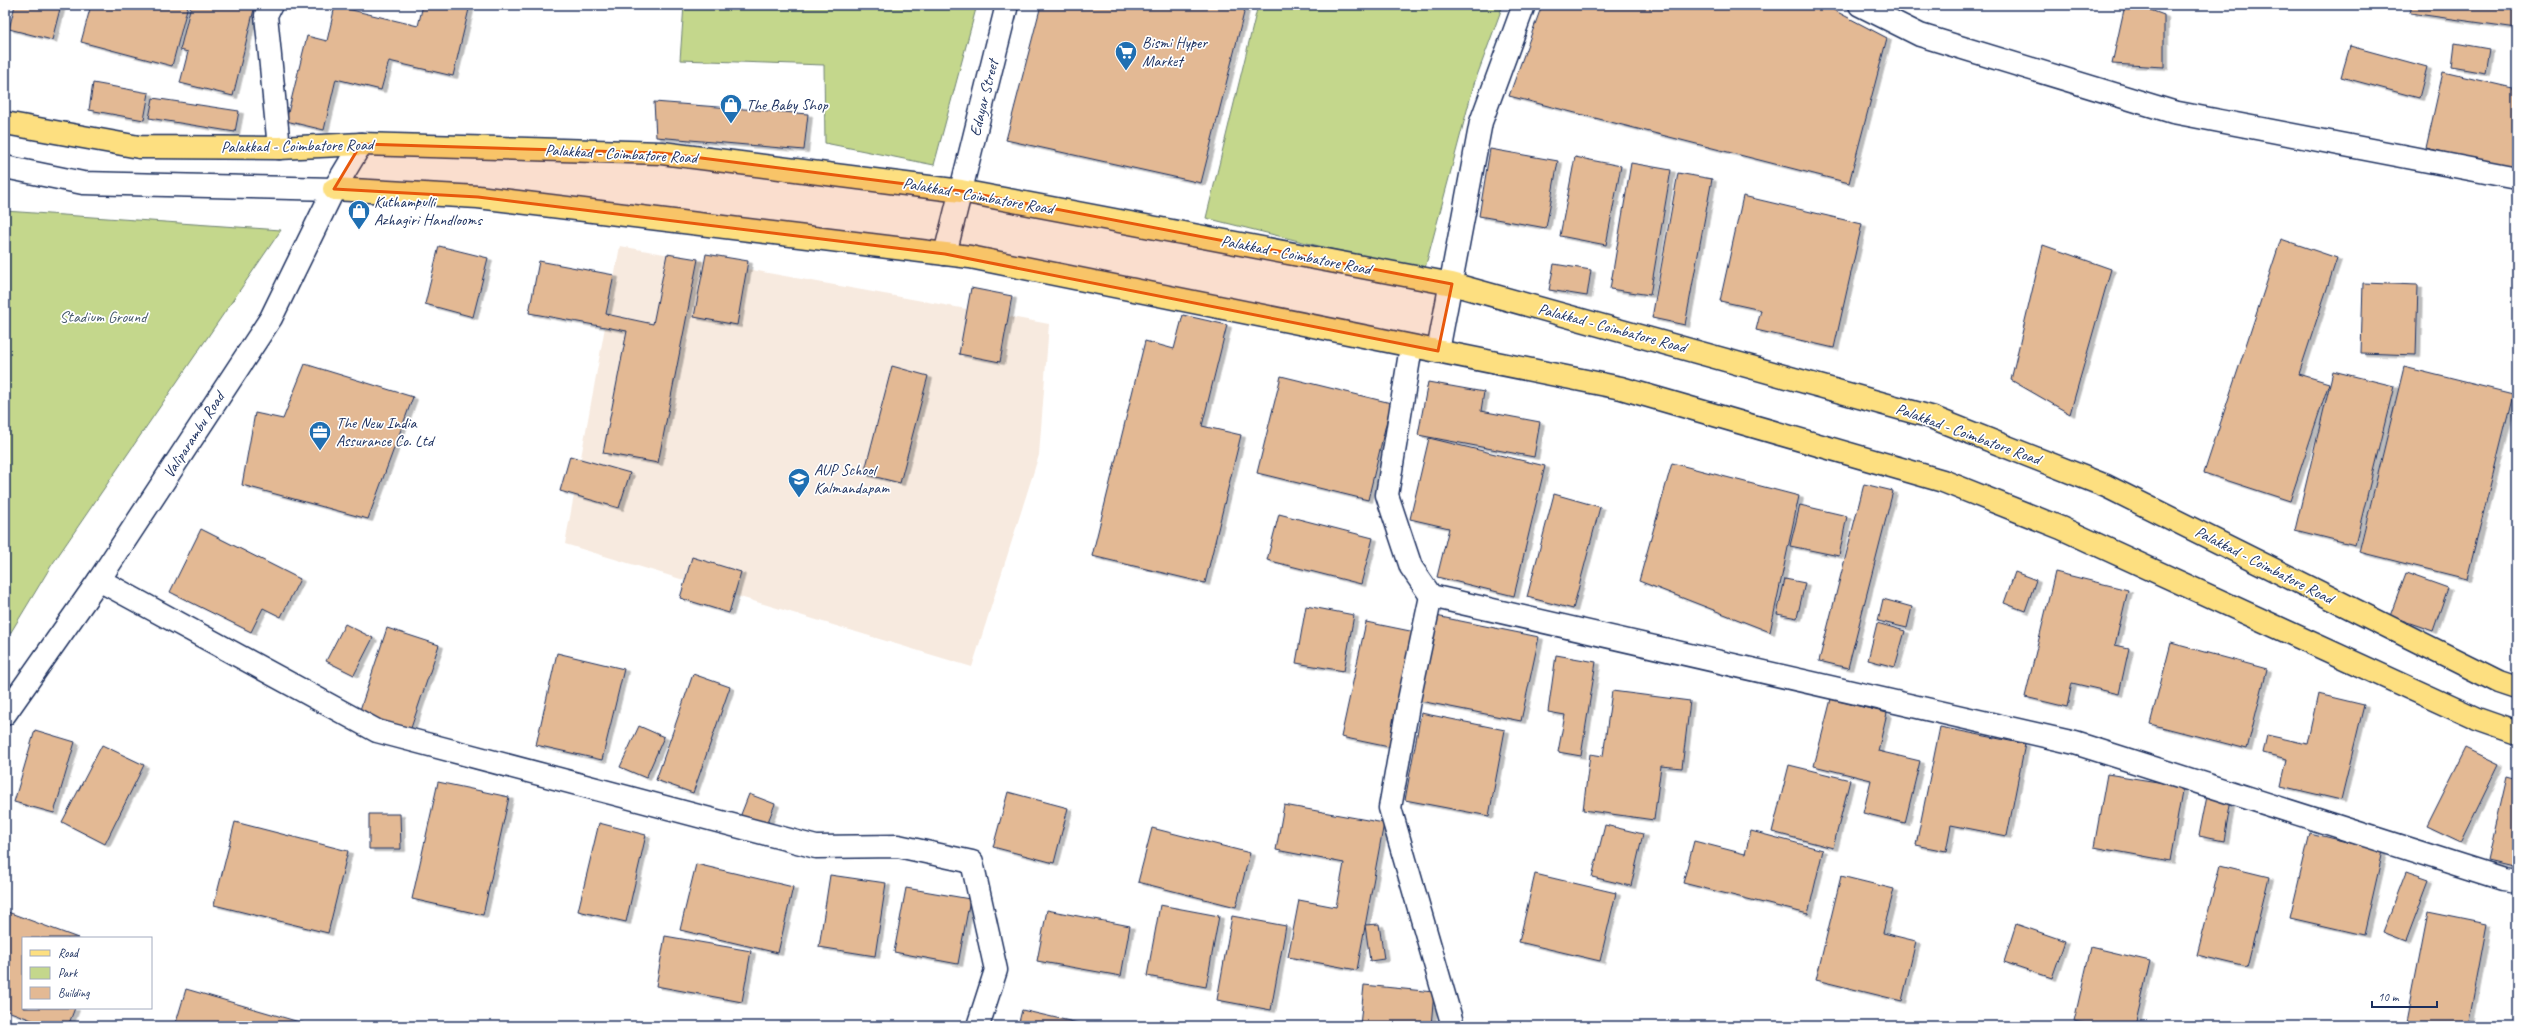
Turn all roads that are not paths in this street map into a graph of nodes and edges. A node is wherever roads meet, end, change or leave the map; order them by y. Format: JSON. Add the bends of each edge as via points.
{"nodes":[{"id":1,"x":271,"y":5,"type":"edge"},
{"id":2,"x":1007,"y":5,"type":"edge"},
{"id":3,"x":1524,"y":5,"type":"edge"},
{"id":4,"x":1860,"y":5,"type":"edge"},
{"id":5,"x":5,"y":123,"type":"edge"},
{"id":6,"x":361,"y":144,"type":"junction"},
{"id":7,"x":278,"y":148,"type":"junction"},
{"id":8,"x":5,"y":167,"type":"edge"},
{"id":9,"x":2517,"y":178,"type":"edge"},
{"id":10,"x":334,"y":189,"type":"junction"},
{"id":11,"x":961,"y":191,"type":"junction"},
{"id":12,"x":945,"y":254,"type":"junction"},
{"id":13,"x":1452,"y":284,"type":"junction"},
{"id":14,"x":1411,"y":347,"type":"junction"},
{"id":15,"x":1438,"y":351,"type":"junction"},
{"id":16,"x":99,"y":580,"type":"junction"},
{"id":17,"x":1431,"y":596,"type":"junction"},
{"id":18,"x":2517,"y":688,"type":"edge"},
{"id":19,"x":5,"y":714,"type":"edge"},
{"id":20,"x":2517,"y":733,"type":"edge"},
{"id":21,"x":2517,"y":881,"type":"edge"},
{"id":22,"x":978,"y":1026,"type":"edge"},
{"id":23,"x":1453,"y":1026,"type":"edge"}],
"edges":[{"from":1,"to":7,"type":"street","via":[[266,15]]},
{"from":2,"to":11,"type":"street","name":"Edayar Street"},
{"from":3,"to":13,"type":"street","via":[[1481,122]]},
{"from":4,"to":9,"type":"street","via":[[1920,35],[2173,112]]},
{"from":5,"to":7,"type":"main road","name":"Palakkad - Coimbatore Road","via":[[139,147]]},
{"from":6,"to":7,"type":"main road","name":"Palakkad - Coimbatore Road"},
{"from":6,"to":10,"type":"street","name":"Valiparambu Road"},
{"from":6,"to":11,"type":"main road","name":"Palakkad - Coimbatore Road","via":[[662,153]]},
{"from":8,"to":10,"type":"street","via":[[83,183]]},
{"from":10,"to":12,"type":"main road","via":[[478,197]]},
{"from":10,"to":16,"type":"street","name":"Valiparambu Road","via":[[271,318]]},
{"from":11,"to":12,"type":"street","name":"Edayar Street"},
{"from":11,"to":13,"type":"main road","name":"Palakkad - Coimbatore Road"},
{"from":12,"to":14,"type":"main road"},
{"from":13,"to":15,"type":"street"},
{"from":13,"to":18,"type":"main road","name":"Palakkad - Coimbatore Road","via":[[1931,416],[2106,486],[2499,682]]},
{"from":14,"to":15,"type":"main road"},
{"from":14,"to":17,"type":"street","via":[[1387,495],[1411,567]]},
{"from":15,"to":20,"type":"main road","via":[[1621,388],[1943,481],[2061,528],[2456,710]]},
{"from":16,"to":19,"type":"street","name":"Valiparambu Road"},
{"from":16,"to":22,"type":"street","via":[[377,731],[816,847],[898,846],[972,862],[996,970]]},
{"from":17,"to":21,"type":"street","via":[[2075,743],[2496,877]]},
{"from":17,"to":23,"type":"street","via":[[1390,808]]}]}
